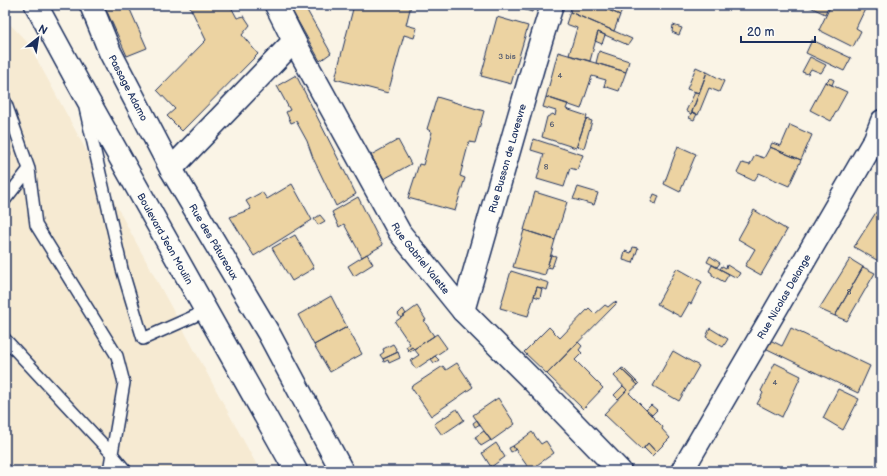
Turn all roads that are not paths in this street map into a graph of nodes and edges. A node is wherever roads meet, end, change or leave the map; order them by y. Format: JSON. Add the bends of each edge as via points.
{"nodes":[{"id":1,"x":36,"y":5,"type":"edge"},
{"id":2,"x":91,"y":5,"type":"edge"},
{"id":3,"x":276,"y":5,"type":"edge"},
{"id":4,"x":552,"y":5,"type":"edge"},
{"id":5,"x":294,"y":41,"type":"junction"},
{"id":6,"x":80,"y":86,"type":"junction"},
{"id":7,"x":5,"y":101,"type":"edge"},
{"id":8,"x":882,"y":121,"type":"edge"},
{"id":9,"x":29,"y":169,"type":"junction"},
{"id":10,"x":171,"y":169,"type":"junction"},
{"id":11,"x":5,"y":200,"type":"edge"},
{"id":12,"x":463,"y":311,"type":"junction"},
{"id":13,"x":206,"y":312,"type":"junction"},
{"id":14,"x":5,"y":339,"type":"edge"},
{"id":15,"x":112,"y":454,"type":"junction"},
{"id":16,"x":109,"y":471,"type":"edge"},
{"id":17,"x":126,"y":471,"type":"edge"},
{"id":18,"x":296,"y":471,"type":"edge"},
{"id":19,"x":342,"y":471,"type":"edge"},
{"id":20,"x":620,"y":471,"type":"edge"},
{"id":21,"x":682,"y":471,"type":"edge"}],
"edges":[{"from":1,"to":6,"type":"street","name":"Boulevard Jean Moulin"},
{"from":2,"to":10,"type":"street","name":"Passage Adamo","via":[[110,52]]},
{"from":3,"to":5,"type":"street","name":"Rue Gabriel Valette"},
{"from":4,"to":12,"type":"street","name":"Rue Busson de Lavesvre"},
{"from":5,"to":10,"type":"street"},
{"from":5,"to":12,"type":"street","name":"Rue Gabriel Valette","via":[[400,233]]},
{"from":6,"to":13,"type":"street","name":"Boulevard Jean Moulin"},
{"from":6,"to":13,"type":"lane","via":[[122,269],[144,339]]},
{"from":7,"to":9,"type":"lane"},
{"from":8,"to":21,"type":"street","name":"Rue Nicolas Delange","via":[[875,139]]},
{"from":9,"to":11,"type":"lane"},
{"from":9,"to":15,"type":"lane","via":[[36,225],[116,356],[124,383]]},
{"from":10,"to":19,"type":"street","name":"Rue des Pâtureaux","via":[[269,334]]},
{"from":12,"to":20,"type":"street","name":"Rue Gabriel Valette"},
{"from":13,"to":18,"type":"street","name":"Boulevard Jean Moulin"},
{"from":14,"to":15,"type":"lane"},
{"from":15,"to":16,"type":"lane"},
{"from":15,"to":17,"type":"lane"}]}
